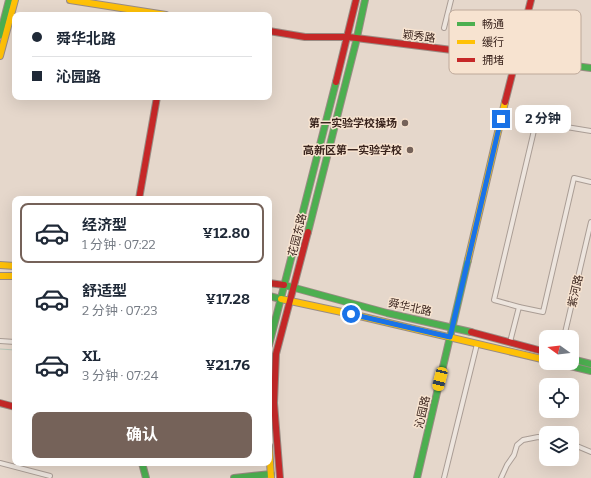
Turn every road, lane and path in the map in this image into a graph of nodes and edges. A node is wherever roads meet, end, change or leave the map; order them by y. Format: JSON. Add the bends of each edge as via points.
{"nodes":[{"id":1,"x":10,"y":0,"type":"edge"},
{"id":2,"x":15,"y":0,"type":"edge"},
{"id":3,"x":70,"y":0,"type":"edge"},
{"id":4,"x":356,"y":0,"type":"edge"},
{"id":5,"x":365,"y":0,"type":"edge"},
{"id":6,"x":451,"y":0,"type":"edge"},
{"id":7,"x":531,"y":0,"type":"edge"},
{"id":8,"x":528,"y":10,"type":"edge"},
{"id":9,"x":147,"y":12,"type":"edge"},
{"id":10,"x":444,"y":28,"type":"dead end"},
{"id":11,"x":272,"y":31,"type":"edge"},
{"id":12,"x":0,"y":35,"type":"edge"},
{"id":13,"x":348,"y":37,"type":"junction"},
{"id":14,"x":357,"y":38,"type":"junction"},
{"id":15,"x":449,"y":50,"type":"edge"},
{"id":16,"x":0,"y":56,"type":"edge"},
{"id":17,"x":581,"y":67,"type":"edge"},
{"id":18,"x":591,"y":68,"type":"edge"},
{"id":19,"x":512,"y":74,"type":"edge"},
{"id":20,"x":156,"y":100,"type":"edge"},
{"id":21,"x":591,"y":131,"type":"edge"},
{"id":22,"x":591,"y":182,"type":"edge"},
{"id":23,"x":140,"y":196,"type":"edge"},
{"id":24,"x":591,"y":222,"type":"edge"},
{"id":25,"x":0,"y":265,"type":"edge"},
{"id":26,"x":12,"y":266,"type":"edge"},
{"id":27,"x":0,"y":276,"type":"edge"},
{"id":28,"x":12,"y":276,"type":"edge"},
{"id":29,"x":272,"y":283,"type":"edge"},
{"id":30,"x":284,"y":285,"type":"junction"},
{"id":31,"x":294,"y":288,"type":"junction"},
{"id":32,"x":272,"y":297,"type":"edge"},
{"id":33,"x":281,"y":299,"type":"junction"},
{"id":34,"x":290,"y":301,"type":"junction"},
{"id":35,"x":519,"y":307,"type":"junction"},
{"id":36,"x":453,"y":327,"type":"junction"},
{"id":37,"x":566,"y":330,"type":"edge"},
{"id":38,"x":272,"y":334,"type":"edge"},
{"id":39,"x":450,"y":337,"type":"junction"},
{"id":40,"x":0,"y":341,"type":"edge"},
{"id":41,"x":12,"y":342,"type":"edge"},
{"id":42,"x":510,"y":342,"type":"junction"},
{"id":43,"x":477,"y":344,"type":"junction"},
{"id":44,"x":539,"y":350,"type":"edge"},
{"id":45,"x":539,"y":358,"type":"edge"},
{"id":46,"x":579,"y":360,"type":"edge"},
{"id":47,"x":591,"y":364,"type":"edge"},
{"id":48,"x":579,"y":368,"type":"edge"},
{"id":49,"x":591,"y":371,"type":"edge"},
{"id":50,"x":0,"y":403,"type":"edge"},
{"id":51,"x":12,"y":406,"type":"edge"},
{"id":52,"x":539,"y":437,"type":"edge"},
{"id":53,"x":579,"y":447,"type":"edge"},
{"id":54,"x":591,"y":452,"type":"edge"},
{"id":55,"x":0,"y":463,"type":"edge"},
{"id":56,"x":143,"y":466,"type":"edge"},
{"id":57,"x":270,"y":466,"type":"edge"},
{"id":58,"x":50,"y":476,"type":"dead end"},
{"id":59,"x":271,"y":476,"type":"edge"},
{"id":60,"x":146,"y":478,"type":"edge"},
{"id":61,"x":234,"y":478,"type":"edge"},
{"id":62,"x":280,"y":478,"type":"edge"},
{"id":63,"x":417,"y":478,"type":"edge"},
{"id":64,"x":446,"y":478,"type":"edge"},
{"id":65,"x":501,"y":478,"type":"edge"}],
"edges":[{"from":1,"to":12,"type":"main road"},
{"from":2,"to":16,"type":"main road"},
{"from":3,"to":9,"type":"main road"},
{"from":4,"to":13,"type":"main road","name":"花园东路"},
{"from":5,"to":14,"type":"main road","name":"花园东路"},
{"from":6,"to":10,"type":"street"},
{"from":7,"to":8,"type":"main road","name":"沁园路"},
{"from":11,"to":13,"type":"main road","name":"颖秀路","via":[[305,36]]},
{"from":13,"to":14,"type":"main road","name":"颖秀路"},
{"from":13,"to":30,"type":"main road","name":"花园东路"},
{"from":14,"to":15,"type":"main road","name":"颖秀路"},
{"from":14,"to":31,"type":"main road","name":"花园东路"},
{"from":17,"to":18,"type":"main road","name":"颖秀路"},
{"from":19,"to":36,"type":"main road","name":"沁园路"},
{"from":20,"to":23,"type":"main road"},
{"from":21,"to":35,"type":"street","via":[[536,122],[494,300]]},
{"from":22,"to":35,"type":"street","via":[[574,178],[543,312]]},
{"from":24,"to":37,"type":"street","name":"紫河路"},
{"from":25,"to":26,"type":"main road"},
{"from":27,"to":28,"type":"main road"},
{"from":29,"to":30,"type":"main road","name":"舜华北路"},
{"from":30,"to":31,"type":"main road","name":"舜华北路"},
{"from":30,"to":33,"type":"main road","name":"花园东路"},
{"from":31,"to":34,"type":"main road","name":"花园东路"},
{"from":31,"to":36,"type":"main road","name":"舜华北路","via":[[387,313]]},
{"from":32,"to":33,"type":"main road","name":"舜华北路"},
{"from":33,"to":34,"type":"main road","name":"舜华北路"},
{"from":33,"to":38,"type":"main road","name":"花园东路"},
{"from":34,"to":39,"type":"main road","name":"舜华北路"},
{"from":34,"to":62,"type":"main road","name":"花园东路","via":[[274,369]]},
{"from":35,"to":42,"type":"street"},
{"from":36,"to":39,"type":"main road","name":"沁园路"},
{"from":36,"to":42,"type":"main road","name":"舜华北路"},
{"from":39,"to":43,"type":"main road","name":"舜华北路"},
{"from":39,"to":63,"type":"main road","name":"沁园路"},
{"from":40,"to":41,"type":"street"},
{"from":42,"to":44,"type":"main road","name":"舜华北路"},
{"from":43,"to":45,"type":"main road","name":"舜华北路"},
{"from":43,"to":64,"type":"street"},
{"from":46,"to":47,"type":"main road"},
{"from":48,"to":49,"type":"main road"},
{"from":50,"to":51,"type":"main road"},
{"from":52,"to":65,"type":"street","via":[[523,440],[517,445]]},
{"from":53,"to":54,"type":"street"},
{"from":55,"to":58,"type":"street"},
{"from":56,"to":60,"type":"main road"},
{"from":57,"to":59,"type":"main road"},
{"from":59,"to":61,"type":"main road"}]}
